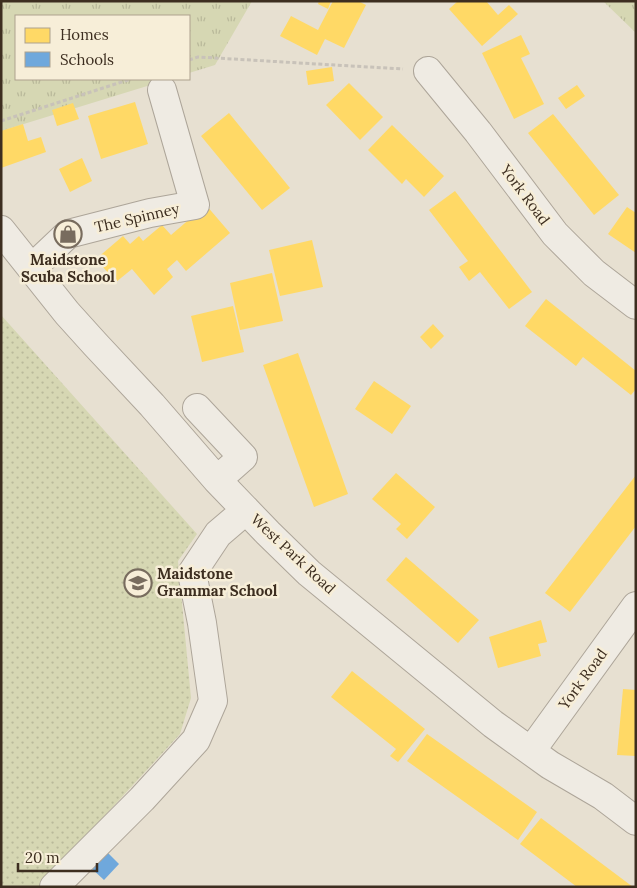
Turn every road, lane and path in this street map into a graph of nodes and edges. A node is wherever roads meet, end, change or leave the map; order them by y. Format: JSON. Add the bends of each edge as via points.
{"nodes":[{"id":1,"x":190,"y":60,"type":"edge"},
{"id":2,"x":428,"y":71,"type":"joint"},
{"id":3,"x":128,"y":80,"type":"edge"},
{"id":4,"x":162,"y":90,"type":"dead end"},
{"id":5,"x":1,"y":121,"type":"edge"},
{"id":6,"x":1,"y":230,"type":"edge"},
{"id":7,"x":32,"y":268,"type":"junction"},
{"id":8,"x":636,"y":305,"type":"edge"},
{"id":9,"x":197,"y":408,"type":"dead end"},
{"id":10,"x":217,"y":480,"type":"junction"},
{"id":11,"x":246,"y":510,"type":"junction"},
{"id":12,"x":636,"y":606,"type":"edge"},
{"id":13,"x":531,"y":751,"type":"junction"},
{"id":14,"x":636,"y":821,"type":"edge"},
{"id":15,"x":54,"y":887,"type":"edge"}],
"edges":[{"from":1,"to":2,"type":"path","via":[[198,57]]},
{"from":2,"to":8,"type":"street","name":"York Road","via":[[555,234],[594,273]]},
{"from":3,"to":5,"type":"path"},
{"from":4,"to":7,"type":"street","name":"The Spinney","via":[[195,205],[68,234]]},
{"from":6,"to":7,"type":"street","name":"West Park Road"},
{"from":7,"to":10,"type":"street","name":"West Park Road","via":[[67,313]]},
{"from":9,"to":10,"type":"street","via":[[243,457]]},
{"from":10,"to":11,"type":"street","name":"West Park Road"},
{"from":11,"to":13,"type":"street","name":"West Park Road","via":[[309,572],[463,700]]},
{"from":11,"to":15,"type":"street","via":[[218,534],[192,573],[213,701],[196,740]]},
{"from":12,"to":13,"type":"street","name":"York Road"},
{"from":13,"to":14,"type":"street","name":"West Park Road"}]}
